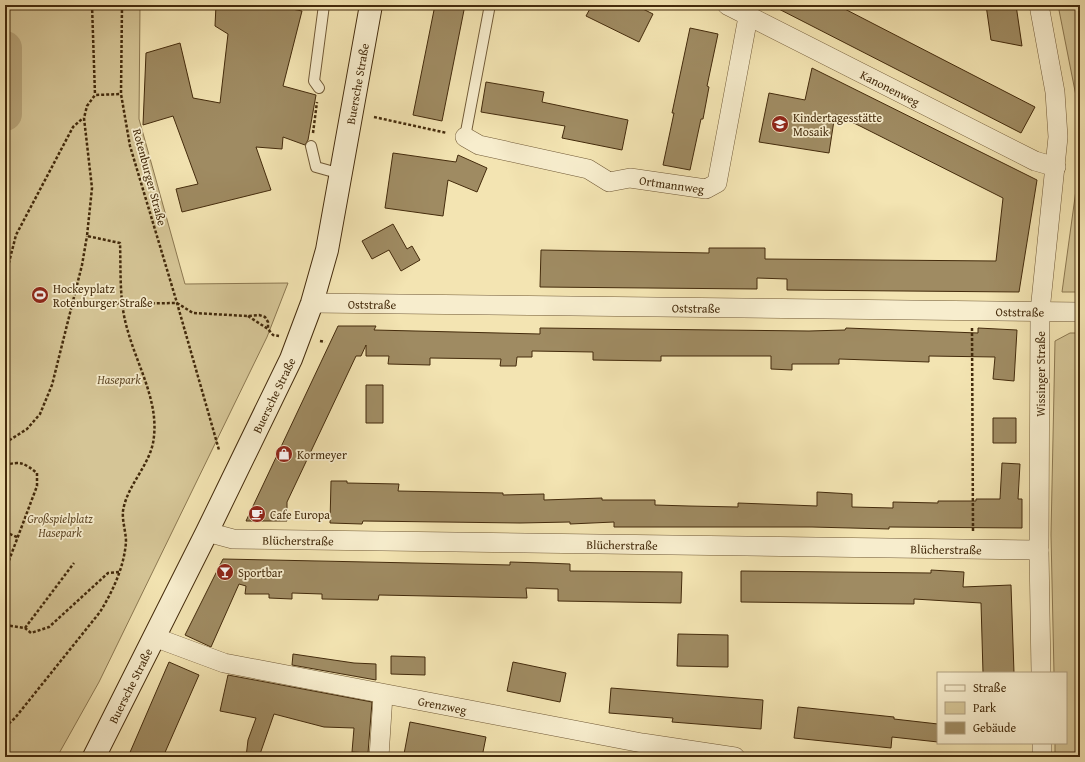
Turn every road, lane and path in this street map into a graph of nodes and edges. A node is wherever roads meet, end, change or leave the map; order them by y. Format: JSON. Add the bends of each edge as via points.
{"nodes":[{"id":1,"x":92,"y":5,"type":"edge"},
{"id":2,"x":122,"y":5,"type":"edge"},
{"id":3,"x":324,"y":5,"type":"edge"},
{"id":4,"x":372,"y":5,"type":"edge"},
{"id":5,"x":727,"y":5,"type":"edge"},
{"id":6,"x":1039,"y":5,"type":"edge"},
{"id":7,"x":489,"y":10,"type":"dead end"},
{"id":8,"x":748,"y":17,"type":"junction"},
{"id":9,"x":319,"y":88,"type":"joint"},
{"id":10,"x":122,"y":94,"type":"junction"},
{"id":11,"x":95,"y":95,"type":"junction"},
{"id":12,"x":374,"y":117,"type":"dead end"},
{"id":13,"x":84,"y":118,"type":"junction"},
{"id":14,"x":465,"y":137,"type":"junction"},
{"id":15,"x":311,"y":146,"type":"joint"},
{"id":16,"x":1056,"y":167,"type":"junction"},
{"id":17,"x":341,"y":174,"type":"junction"},
{"id":18,"x":87,"y":236,"type":"junction"},
{"id":19,"x":5,"y":278,"type":"edge"},
{"id":20,"x":122,"y":303,"type":"junction"},
{"id":21,"x":177,"y":303,"type":"junction"},
{"id":22,"x":312,"y":303,"type":"junction"},
{"id":23,"x":72,"y":307,"type":"junction"},
{"id":24,"x":972,"y":310,"type":"junction"},
{"id":25,"x":1040,"y":311,"type":"junction"},
{"id":26,"x":1080,"y":312,"type":"edge"},
{"id":27,"x":248,"y":316,"type":"junction"},
{"id":28,"x":268,"y":329,"type":"junction"},
{"id":29,"x":277,"y":336,"type":"dead end"},
{"id":30,"x":5,"y":443,"type":"edge"},
{"id":31,"x":219,"y":450,"type":"dead end"},
{"id":32,"x":5,"y":465,"type":"edge"},
{"id":33,"x":5,"y":532,"type":"edge"},
{"id":34,"x":207,"y":532,"type":"junction"},
{"id":35,"x":17,"y":537,"type":"junction"},
{"id":36,"x":973,"y":548,"type":"junction"},
{"id":37,"x":1039,"y":550,"type":"junction"},
{"id":38,"x":74,"y":563,"type":"dead end"},
{"id":39,"x":5,"y":571,"type":"edge"},
{"id":40,"x":120,"y":572,"type":"junction"},
{"id":41,"x":5,"y":625,"type":"edge"},
{"id":42,"x":25,"y":628,"type":"junction"},
{"id":43,"x":154,"y":637,"type":"junction"},
{"id":44,"x":1041,"y":672,"type":"edge"},
{"id":45,"x":383,"y":695,"type":"junction"},
{"id":46,"x":5,"y":727,"type":"edge"},
{"id":47,"x":1042,"y":744,"type":"edge"},
{"id":48,"x":94,"y":757,"type":"edge"},
{"id":49,"x":379,"y":757,"type":"edge"},
{"id":50,"x":735,"y":757,"type":"edge"},
{"id":51,"x":1042,"y":757,"type":"edge"}],
"edges":[{"from":1,"to":11,"type":"path"},
{"from":2,"to":10,"type":"path","name":"Rotenburger Straße"},
{"from":3,"to":9,"type":"lane","via":[[314,81]]},
{"from":4,"to":17,"type":"main road","name":"Buersche Straße"},
{"from":5,"to":8,"type":"street","name":"Kanonenweg"},
{"from":6,"to":16,"type":"street","name":"Wissinger Straße","via":[[1055,92],[1058,137]]},
{"from":7,"to":14,"type":"lane"},
{"from":8,"to":14,"type":"street","name":"Ortmannweg","via":[[717,183],[706,189],[630,178],[609,182],[588,169],[479,145]]},
{"from":8,"to":16,"type":"street","name":"Kanonenweg","via":[[1035,161]]},
{"from":9,"to":15,"type":"path"},
{"from":10,"to":11,"type":"path"},
{"from":10,"to":21,"type":"path","name":"Rotenburger Straße","via":[[130,146]]},
{"from":11,"to":13,"type":"path","via":[[87,106]]},
{"from":12,"to":14,"type":"path"},
{"from":13,"to":18,"type":"path","via":[[92,188]]},
{"from":13,"to":19,"type":"path","via":[[73,127],[16,235]]},
{"from":15,"to":17,"type":"lane","via":[[316,167]]},
{"from":16,"to":25,"type":"street","name":"Wissinger Straße"},
{"from":17,"to":22,"type":"main road","name":"Buersche Straße","via":[[327,250]]},
{"from":18,"to":20,"type":"path","via":[[120,243]]},
{"from":18,"to":23,"type":"path"},
{"from":20,"to":21,"type":"path"},
{"from":20,"to":23,"type":"path"},
{"from":20,"to":40,"type":"path","via":[[127,327],[153,406],[154,437],[144,466],[129,490],[123,512],[126,542]]},
{"from":21,"to":27,"type":"path","via":[[193,313]]},
{"from":21,"to":31,"type":"path","name":"Rotenburger Straße"},
{"from":22,"to":24,"type":"street","name":"Oststraße"},
{"from":22,"to":34,"type":"main road","name":"Buersche Straße","via":[[291,359]]},
{"from":23,"to":30,"type":"path","via":[[52,385],[40,414],[27,430]]},
{"from":24,"to":25,"type":"street","name":"Oststraße"},
{"from":24,"to":36,"type":"path"},
{"from":25,"to":26,"type":"street","name":"Oststraße"},
{"from":25,"to":37,"type":"street","name":"Wissinger Straße"},
{"from":27,"to":28,"type":"path"},
{"from":27,"to":28,"type":"path","via":[[265,317]]},
{"from":28,"to":29,"type":"path"},
{"from":32,"to":35,"type":"path","via":[[18,462],[37,473],[38,486]]},
{"from":33,"to":35,"type":"path"},
{"from":34,"to":36,"type":"street","name":"Blücherstraße","via":[[233,539]]},
{"from":34,"to":43,"type":"main road","name":"Buersche Straße"},
{"from":35,"to":39,"type":"path"},
{"from":36,"to":37,"type":"street","name":"Blücherstraße"},
{"from":37,"to":44,"type":"street","name":"Wissinger Straße"},
{"from":38,"to":42,"type":"path"},
{"from":40,"to":42,"type":"path","via":[[108,573],[48,627],[31,633]]},
{"from":40,"to":46,"type":"path","via":[[100,612],[16,718]]},
{"from":41,"to":42,"type":"path"},
{"from":43,"to":45,"type":"street","name":"Grenzweg","via":[[224,663]]},
{"from":43,"to":48,"type":"main road","name":"Buersche Straße"},
{"from":45,"to":49,"type":"street"},
{"from":45,"to":50,"type":"street","name":"Grenzweg","via":[[642,743]]},
{"from":47,"to":51,"type":"street"}]}
